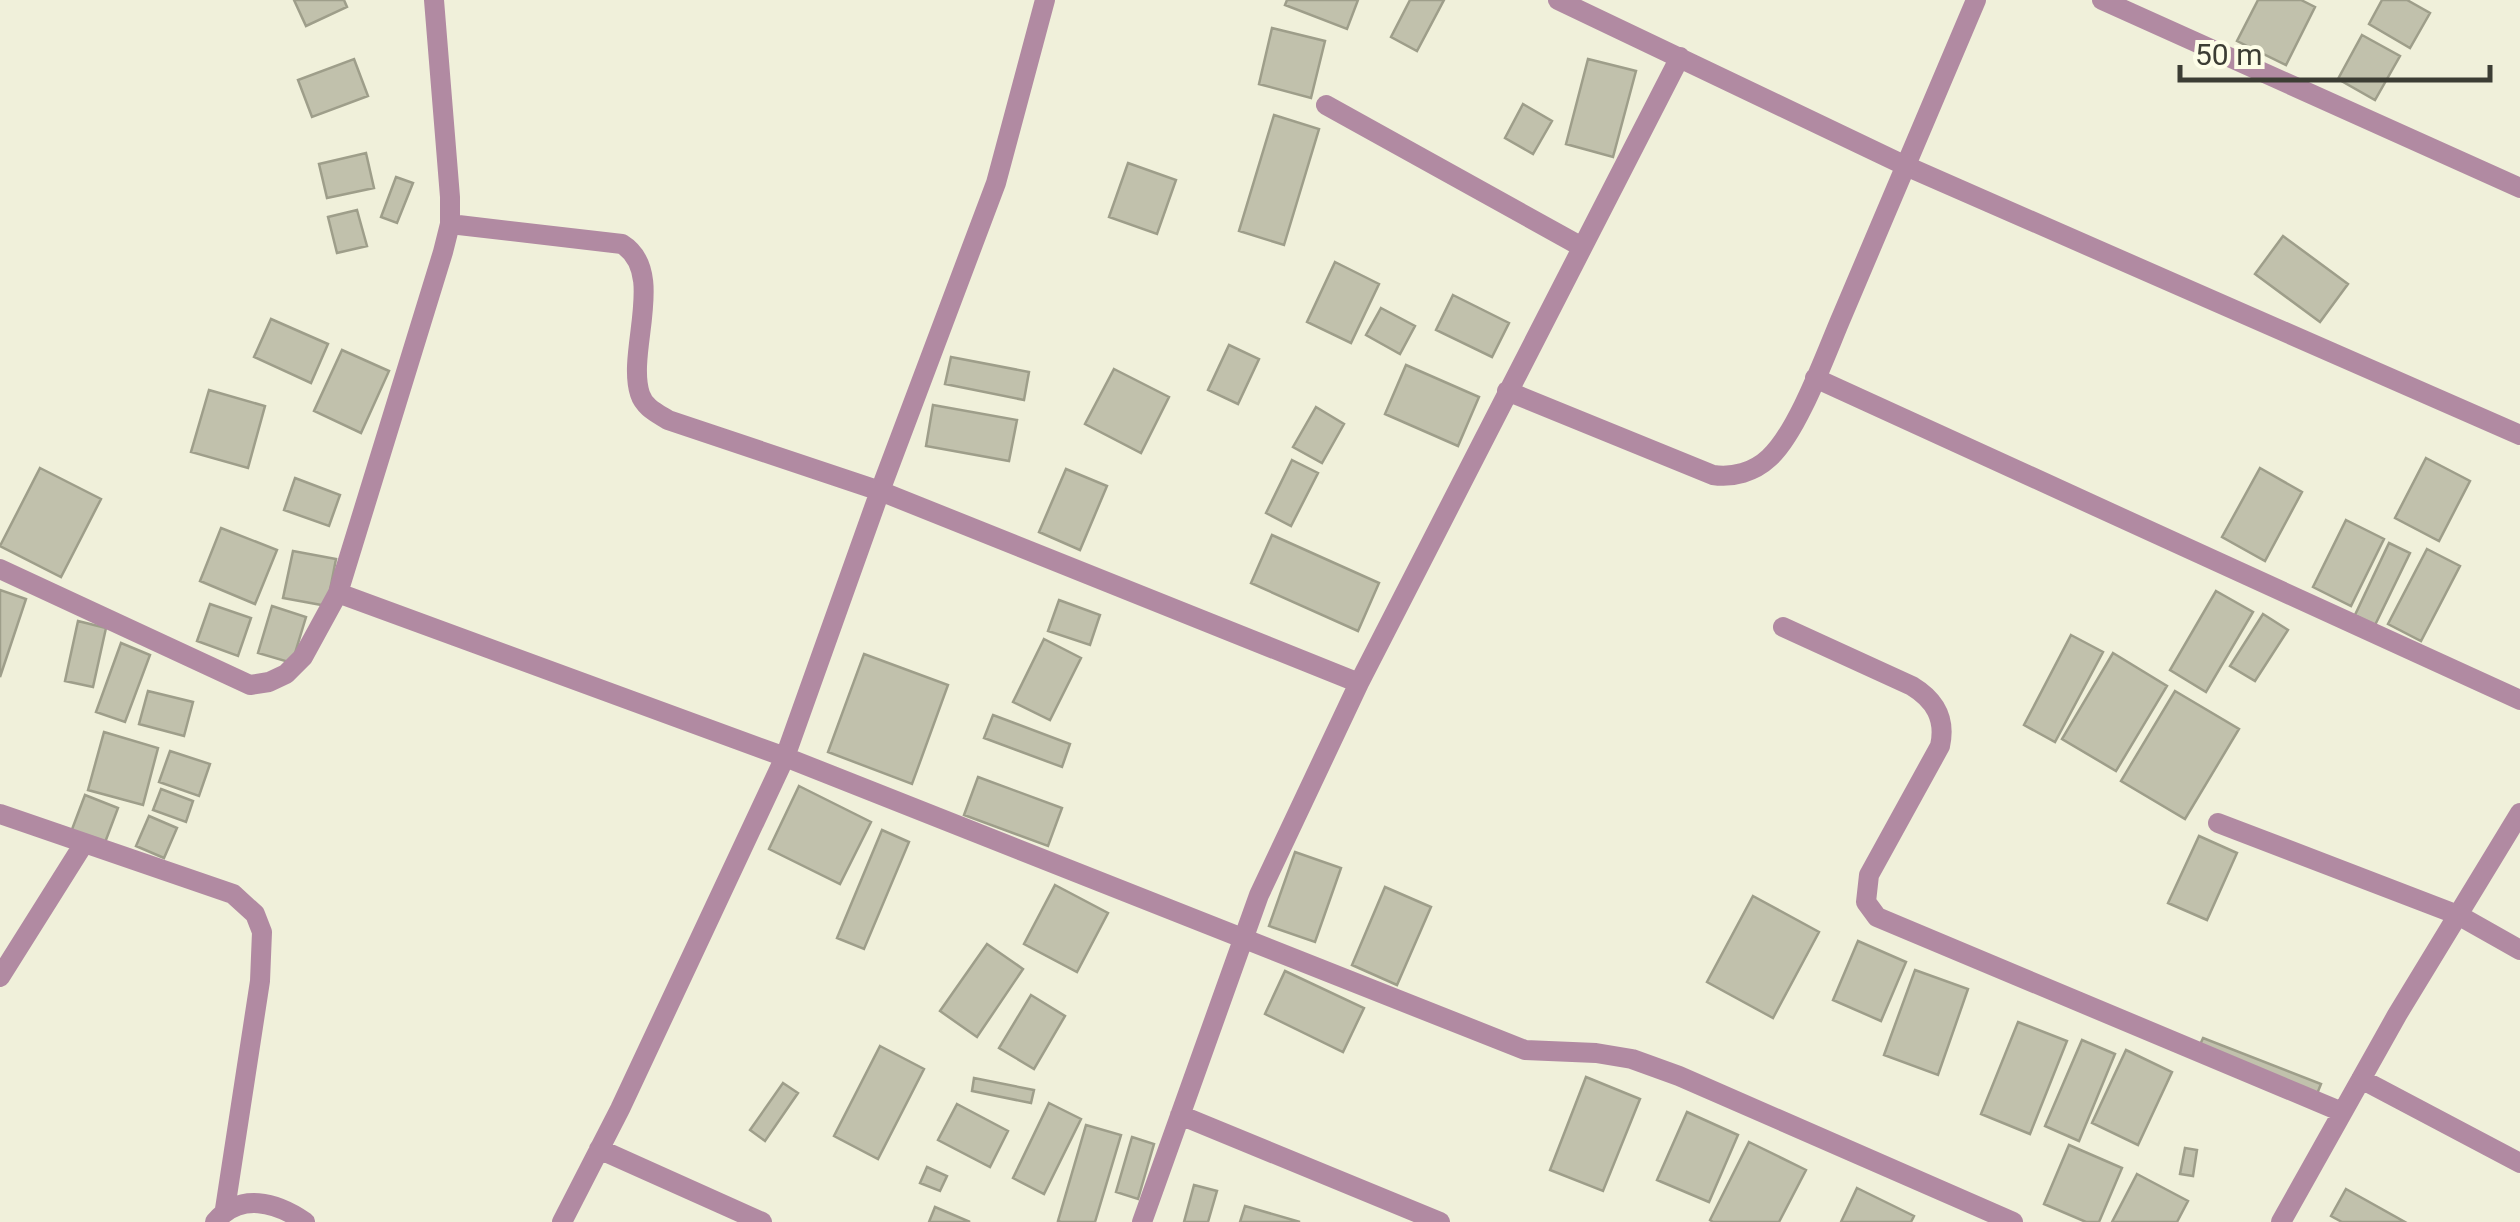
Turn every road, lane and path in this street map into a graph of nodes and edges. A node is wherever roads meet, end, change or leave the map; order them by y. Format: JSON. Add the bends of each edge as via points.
{"nodes":[{"id":1,"x":434,"y":0,"type":"edge"},
{"id":2,"x":1045,"y":0,"type":"edge"},
{"id":3,"x":1558,"y":0,"type":"edge"},
{"id":4,"x":1976,"y":0,"type":"edge"},
{"id":5,"x":2102,"y":0,"type":"edge"},
{"id":6,"x":1680,"y":57,"type":"junction"},
{"id":7,"x":1326,"y":104,"type":"dead end"},
{"id":8,"x":1906,"y":166,"type":"junction"},
{"id":9,"x":2520,"y":188,"type":"edge"},
{"id":10,"x":450,"y":224,"type":"junction"},
{"id":11,"x":1582,"y":247,"type":"junction"},
{"id":12,"x":1815,"y":378,"type":"junction"},
{"id":13,"x":1508,"y":391,"type":"junction"},
{"id":14,"x":2520,"y":435,"type":"edge"},
{"id":15,"x":880,"y":491,"type":"junction"},
{"id":16,"x":0,"y":569,"type":"edge"},
{"id":17,"x":338,"y":593,"type":"junction"},
{"id":18,"x":1783,"y":627,"type":"dead end"},
{"id":19,"x":1359,"y":683,"type":"junction"},
{"id":20,"x":2520,"y":700,"type":"edge"},
{"id":21,"x":784,"y":757,"type":"junction"},
{"id":22,"x":2520,"y":813,"type":"edge"},
{"id":23,"x":0,"y":814,"type":"edge"},
{"id":24,"x":2218,"y":823,"type":"dead end"},
{"id":25,"x":83,"y":845,"type":"junction"},
{"id":26,"x":2458,"y":916,"type":"junction"},
{"id":27,"x":1245,"y":940,"type":"junction"},
{"id":28,"x":2520,"y":950,"type":"edge"},
{"id":29,"x":0,"y":977,"type":"edge"},
{"id":30,"x":2361,"y":1079,"type":"junction"},
{"id":31,"x":2342,"y":1112,"type":"junction"},
{"id":32,"x":1180,"y":1116,"type":"junction"},
{"id":33,"x":599,"y":1149,"type":"junction"},
{"id":34,"x":2520,"y":1163,"type":"edge"},
{"id":35,"x":220,"y":1216,"type":"edge"},
{"id":36,"x":305,"y":1222,"type":"edge"},
{"id":37,"x":562,"y":1222,"type":"edge"},
{"id":38,"x":762,"y":1222,"type":"edge"},
{"id":39,"x":1142,"y":1222,"type":"edge"},
{"id":40,"x":1440,"y":1222,"type":"edge"},
{"id":41,"x":2013,"y":1222,"type":"edge"},
{"id":42,"x":2280,"y":1222,"type":"edge"}],
"edges":[{"from":1,"to":10,"type":"street"},
{"from":2,"to":15,"type":"street","via":[[996,184]]},
{"from":3,"to":6,"type":"street"},
{"from":4,"to":8,"type":"street"},
{"from":5,"to":9,"type":"street"},
{"from":6,"to":8,"type":"street"},
{"from":6,"to":11,"type":"street"},
{"from":7,"to":11,"type":"street"},
{"from":8,"to":12,"type":"street"},
{"from":8,"to":14,"type":"street"},
{"from":10,"to":15,"type":"street","via":[[622,244],[641,265],[638,374],[649,408]]},
{"from":10,"to":17,"type":"street"},
{"from":11,"to":13,"type":"street"},
{"from":12,"to":13,"type":"street","via":[[1769,459],[1727,477]]},
{"from":12,"to":20,"type":"street"},
{"from":13,"to":19,"type":"street"},
{"from":15,"to":19,"type":"street"},
{"from":15,"to":21,"type":"street"},
{"from":16,"to":17,"type":"street","via":[[250,686],[286,674]]},
{"from":17,"to":21,"type":"street"},
{"from":18,"to":31,"type":"street","via":[[1912,686],[1938,710],[1940,746],[1868,875],[1866,902],[1877,918]]},
{"from":19,"to":27,"type":"street"},
{"from":21,"to":27,"type":"street"},
{"from":21,"to":33,"type":"street"},
{"from":22,"to":26,"type":"street"},
{"from":23,"to":25,"type":"street"},
{"from":24,"to":26,"type":"street"},
{"from":25,"to":29,"type":"street"},
{"from":25,"to":35,"type":"street","via":[[233,894],[256,914],[260,981]]},
{"from":26,"to":28,"type":"street"},
{"from":26,"to":30,"type":"street"},
{"from":27,"to":32,"type":"street"},
{"from":27,"to":41,"type":"street","via":[[1525,1050],[1596,1052],[1679,1076]]},
{"from":30,"to":31,"type":"street"},
{"from":30,"to":34,"type":"street"},
{"from":31,"to":42,"type":"street"},
{"from":32,"to":39,"type":"street"},
{"from":32,"to":40,"type":"street"},
{"from":33,"to":37,"type":"street"},
{"from":33,"to":38,"type":"street"},
{"from":35,"to":36,"type":"street","via":[[249,1203],[267,1204]]}]}
